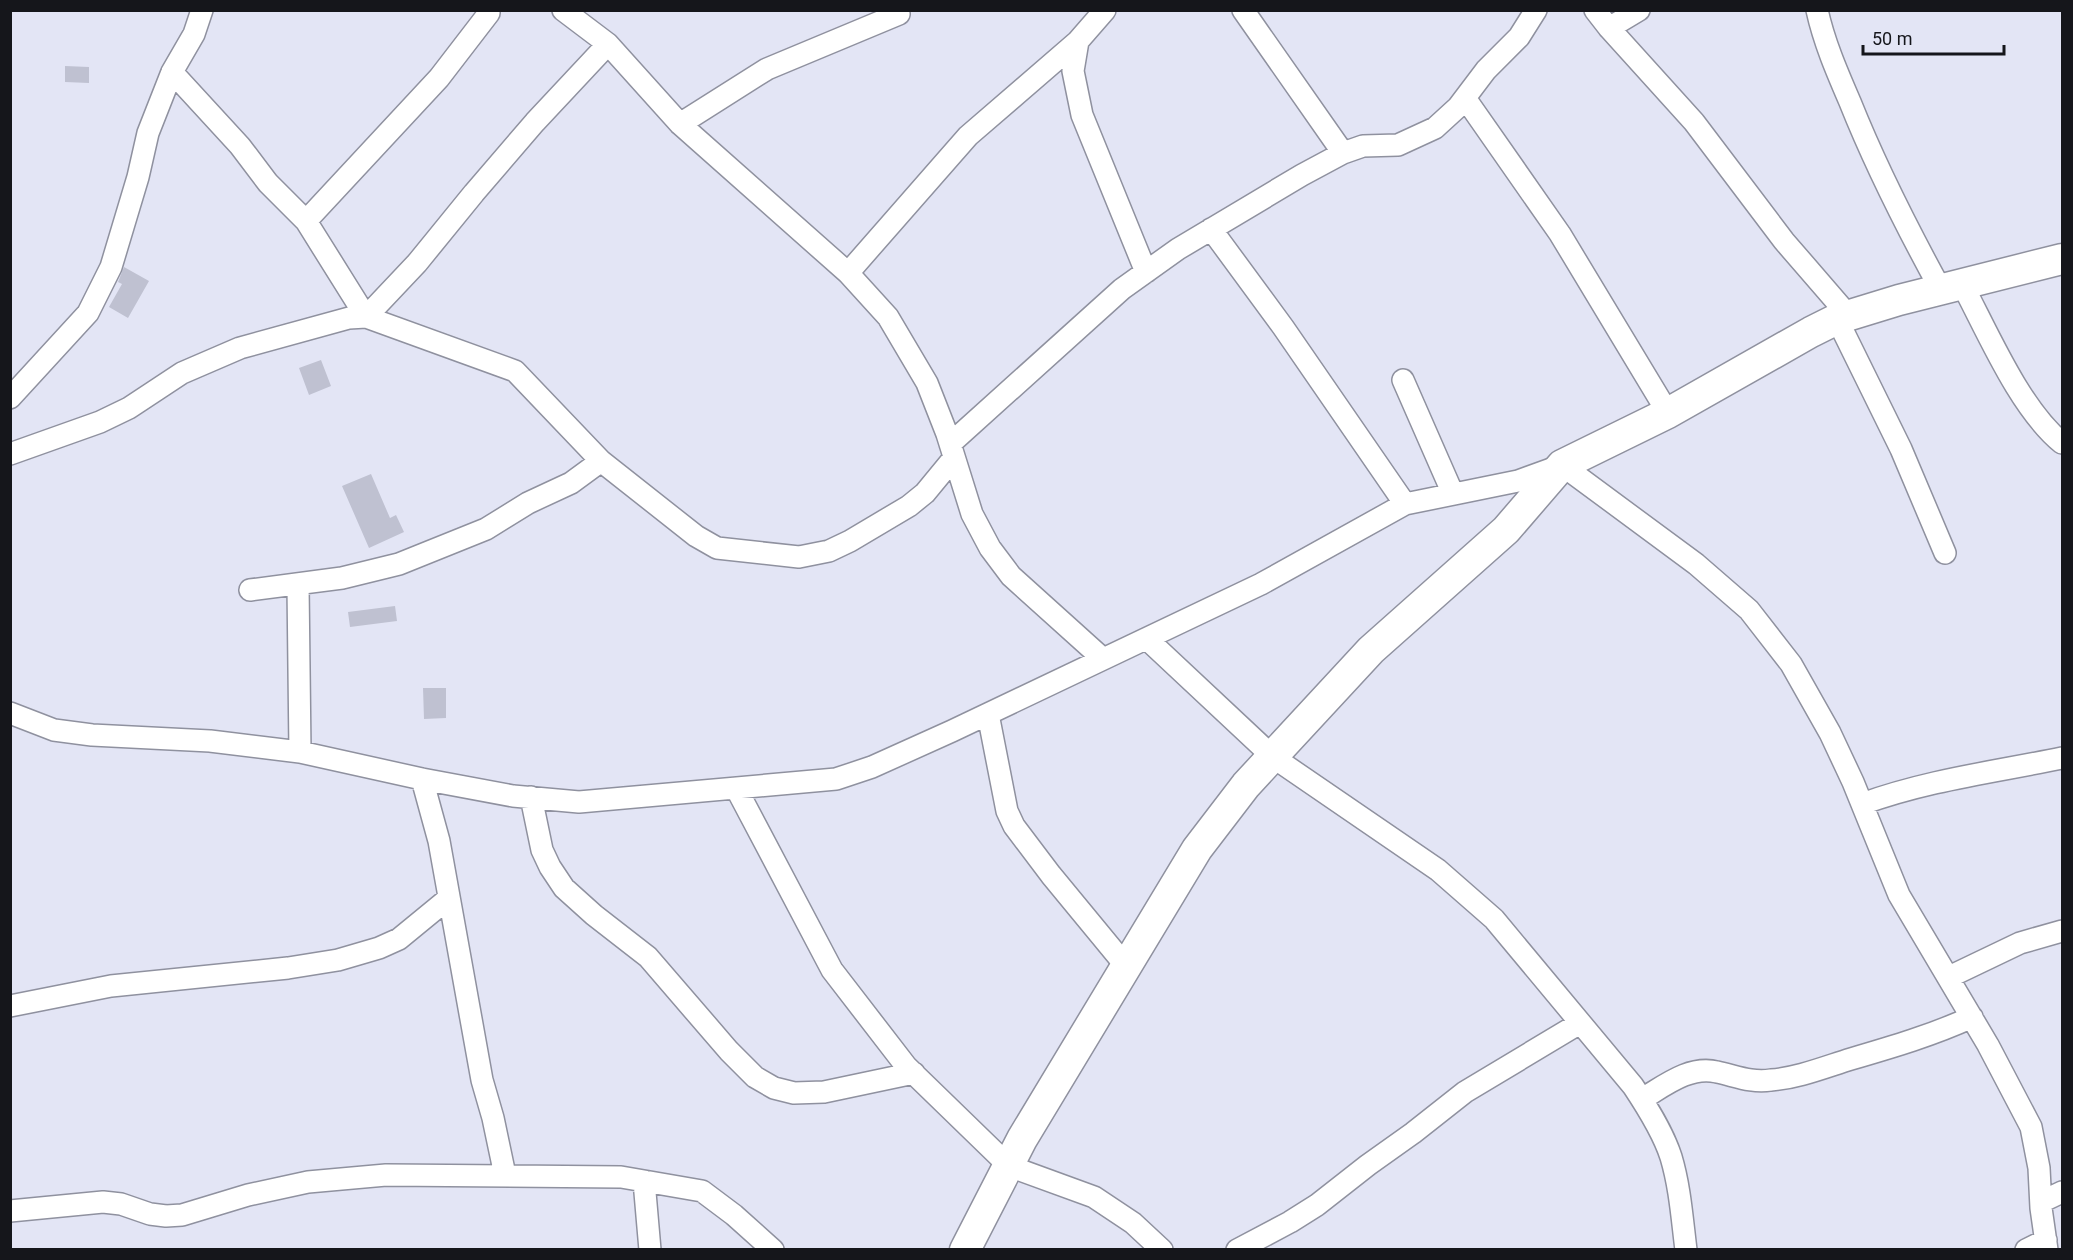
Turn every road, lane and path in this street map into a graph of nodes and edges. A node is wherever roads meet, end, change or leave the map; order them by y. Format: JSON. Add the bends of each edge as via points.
{"nodes":[{"id":1,"x":202,"y":10,"type":"edge"},
{"id":2,"x":562,"y":10,"type":"edge"},
{"id":3,"x":1105,"y":10,"type":"edge"},
{"id":4,"x":1243,"y":10,"type":"edge"},
{"id":5,"x":1536,"y":10,"type":"edge"},
{"id":6,"x":1595,"y":10,"type":"edge"},
{"id":7,"x":1638,"y":10,"type":"edge"},
{"id":8,"x":1817,"y":10,"type":"edge"},
{"id":9,"x":487,"y":11,"type":"edge"},
{"id":10,"x":899,"y":14,"type":"dead end"},
{"id":11,"x":1609,"y":28,"type":"junction"},
{"id":12,"x":1078,"y":41,"type":"junction"},
{"id":13,"x":608,"y":44,"type":"junction"},
{"id":14,"x":172,"y":72,"type":"junction"},
{"id":15,"x":1465,"y":98,"type":"junction"},
{"id":16,"x":680,"y":124,"type":"junction"},
{"id":17,"x":1343,"y":153,"type":"junction"},
{"id":18,"x":306,"y":221,"type":"junction"},
{"id":19,"x":1211,"y":229,"type":"junction"},
{"id":20,"x":2062,"y":259,"type":"edge"},
{"id":21,"x":1146,"y":272,"type":"junction"},
{"id":22,"x":848,"y":273,"type":"junction"},
{"id":23,"x":1952,"y":287,"type":"junction"},
{"id":24,"x":366,"y":317,"type":"junction"},
{"id":25,"x":1843,"y":317,"type":"junction"},
{"id":26,"x":1403,"y":380,"type":"dead end"},
{"id":27,"x":10,"y":398,"type":"edge"},
{"id":28,"x":1668,"y":413,"type":"junction"},
{"id":29,"x":2062,"y":443,"type":"edge"},
{"id":30,"x":951,"y":451,"type":"junction"},
{"id":31,"x":10,"y":454,"type":"edge"},
{"id":32,"x":602,"y":460,"type":"junction"},
{"id":33,"x":1562,"y":465,"type":"junction"},
{"id":34,"x":1453,"y":494,"type":"junction"},
{"id":35,"x":1405,"y":504,"type":"junction"},
{"id":36,"x":1945,"y":553,"type":"dead end"},
{"id":37,"x":298,"y":585,"type":"junction"},
{"id":38,"x":250,"y":590,"type":"dead end"},
{"id":39,"x":1147,"y":639,"type":"junction"},
{"id":40,"x":1102,"y":658,"type":"junction"},
{"id":41,"x":10,"y":713,"type":"edge"},
{"id":42,"x":988,"y":714,"type":"junction"},
{"id":43,"x":300,"y":752,"type":"junction"},
{"id":44,"x":1273,"y":757,"type":"junction"},
{"id":45,"x":2062,"y":758,"type":"edge"},
{"id":46,"x":422,"y":779,"type":"junction"},
{"id":47,"x":736,"y":788,"type":"junction"},
{"id":48,"x":531,"y":797,"type":"junction"},
{"id":49,"x":1862,"y":804,"type":"junction"},
{"id":50,"x":449,"y":898,"type":"junction"},
{"id":51,"x":2062,"y":931,"type":"edge"},
{"id":52,"x":1126,"y":966,"type":"junction"},
{"id":53,"x":1949,"y":977,"type":"junction"},
{"id":54,"x":10,"y":1006,"type":"edge"},
{"id":55,"x":1972,"y":1017,"type":"junction"},
{"id":56,"x":1580,"y":1023,"type":"junction"},
{"id":57,"x":914,"y":1073,"type":"junction"},
{"id":58,"x":1642,"y":1099,"type":"junction"},
{"id":59,"x":1009,"y":1166,"type":"junction"},
{"id":60,"x":505,"y":1175,"type":"junction"},
{"id":61,"x":644,"y":1180,"type":"junction"},
{"id":62,"x":2062,"y":1192,"type":"edge"},
{"id":63,"x":2041,"y":1202,"type":"junction"},
{"id":64,"x":10,"y":1211,"type":"edge"},
{"id":65,"x":2046,"y":1244,"type":"edge"},
{"id":66,"x":650,"y":1250,"type":"edge"},
{"id":67,"x":773,"y":1250,"type":"edge"},
{"id":68,"x":966,"y":1250,"type":"edge"},
{"id":69,"x":1162,"y":1250,"type":"edge"},
{"id":70,"x":1237,"y":1250,"type":"edge"},
{"id":71,"x":1686,"y":1250,"type":"edge"},
{"id":72,"x":2026,"y":1250,"type":"edge"}],
"edges":[{"from":1,"to":14,"type":"street","via":[[195,34]]},
{"from":2,"to":13,"type":"street"},
{"from":3,"to":12,"type":"street"},
{"from":4,"to":17,"type":"street"},
{"from":5,"to":15,"type":"street","via":[[1519,37]]},
{"from":6,"to":11,"type":"street"},
{"from":7,"to":11,"type":"street"},
{"from":8,"to":23,"type":"street","via":[[1836,69],[1899,212]]},
{"from":9,"to":18,"type":"street","via":[[439,78]]},
{"from":10,"to":16,"type":"street","via":[[767,69]]},
{"from":11,"to":25,"type":"street","via":[[1694,122]]},
{"from":12,"to":21,"type":"street","via":[[1073,71],[1082,115]]},
{"from":12,"to":22,"type":"street","via":[[968,136]]},
{"from":13,"to":16,"type":"street"},
{"from":13,"to":24,"type":"street"},
{"from":14,"to":18,"type":"street"},
{"from":14,"to":27,"type":"street","via":[[148,133],[111,267],[88,313]]},
{"from":15,"to":17,"type":"street","via":[[1435,128],[1398,145],[1363,146]]},
{"from":15,"to":28,"type":"street","via":[[1560,234]]},
{"from":16,"to":22,"type":"street"},
{"from":17,"to":19,"type":"street"},
{"from":18,"to":24,"type":"street"},
{"from":19,"to":21,"type":"street"},
{"from":19,"to":35,"type":"street"},
{"from":20,"to":23,"type":"street"},
{"from":21,"to":30,"type":"street","via":[[1113,297]]},
{"from":22,"to":30,"type":"street","via":[[888,317],[912,355],[927,383]]},
{"from":23,"to":25,"type":"street"},
{"from":23,"to":29,"type":"street","via":[[1995,348],[2029,407]]},
{"from":24,"to":31,"type":"street","via":[[349,318],[240,348],[182,373],[100,422]]},
{"from":24,"to":32,"type":"street","via":[[515,371]]},
{"from":25,"to":28,"type":"street"},
{"from":25,"to":36,"type":"street"},
{"from":26,"to":34,"type":"street"},
{"from":28,"to":33,"type":"street"},
{"from":30,"to":32,"type":"street","via":[[925,493],[909,506],[829,551],[799,557],[717,548],[696,536]]},
{"from":30,"to":40,"type":"street","via":[[972,514],[990,548],[1011,576]]},
{"from":32,"to":37,"type":"street","via":[[571,483],[486,529],[399,564]]},
{"from":33,"to":34,"type":"street","via":[[1518,482]]},
{"from":33,"to":44,"type":"street","via":[[1506,530],[1371,650]]},
{"from":33,"to":49,"type":"street","via":[[1696,564],[1749,610],[1791,664],[1830,733]]},
{"from":34,"to":35,"type":"street"},
{"from":35,"to":39,"type":"street","via":[[1261,584]]},
{"from":37,"to":38,"type":"street"},
{"from":37,"to":43,"type":"street"},
{"from":39,"to":40,"type":"street"},
{"from":39,"to":44,"type":"street"},
{"from":40,"to":42,"type":"street"},
{"from":41,"to":43,"type":"street","via":[[54,730]]},
{"from":42,"to":47,"type":"street","via":[[836,779]]},
{"from":42,"to":52,"type":"street","via":[[1005,802],[1014,826]]},
{"from":43,"to":46,"type":"street"},
{"from":44,"to":52,"type":"street","via":[[1197,849]]},
{"from":44,"to":56,"type":"street","via":[[1438,870],[1494,919]]},
{"from":45,"to":49,"type":"street","via":[[1928,783]]},
{"from":46,"to":48,"type":"street"},
{"from":46,"to":50,"type":"street"},
{"from":47,"to":48,"type":"street","via":[[579,802]]},
{"from":47,"to":57,"type":"street","via":[[832,970]]},
{"from":48,"to":57,"type":"street","via":[[542,850],[564,888],[648,957],[755,1077],[794,1093],[824,1092]]},
{"from":49,"to":53,"type":"street","via":[[1899,895]]},
{"from":50,"to":54,"type":"street","via":[[399,939],[338,960],[111,986]]},
{"from":50,"to":60,"type":"street","via":[[482,1080]]},
{"from":51,"to":53,"type":"street","via":[[2020,943]]},
{"from":52,"to":59,"type":"street"},
{"from":53,"to":55,"type":"street"},
{"from":55,"to":58,"type":"street","via":[[1909,1042],[1772,1080],[1751,1081],[1714,1071],[1695,1071]]},
{"from":55,"to":63,"type":"street","via":[[2031,1128]]},
{"from":56,"to":58,"type":"street"},
{"from":56,"to":70,"type":"street","via":[[1465,1092],[1317,1205]]},
{"from":57,"to":59,"type":"street"},
{"from":58,"to":71,"type":"street","via":[[1670,1155]]},
{"from":59,"to":68,"type":"street"},
{"from":59,"to":69,"type":"street","via":[[1094,1197],[1133,1222]]},
{"from":60,"to":61,"type":"street"},
{"from":60,"to":64,"type":"street","via":[[386,1175],[308,1182],[174,1216],[103,1202]]},
{"from":61,"to":66,"type":"street"},
{"from":61,"to":67,"type":"street","via":[[702,1191]]},
{"from":62,"to":63,"type":"street"},
{"from":63,"to":65,"type":"street"},
{"from":65,"to":72,"type":"street"}]}
